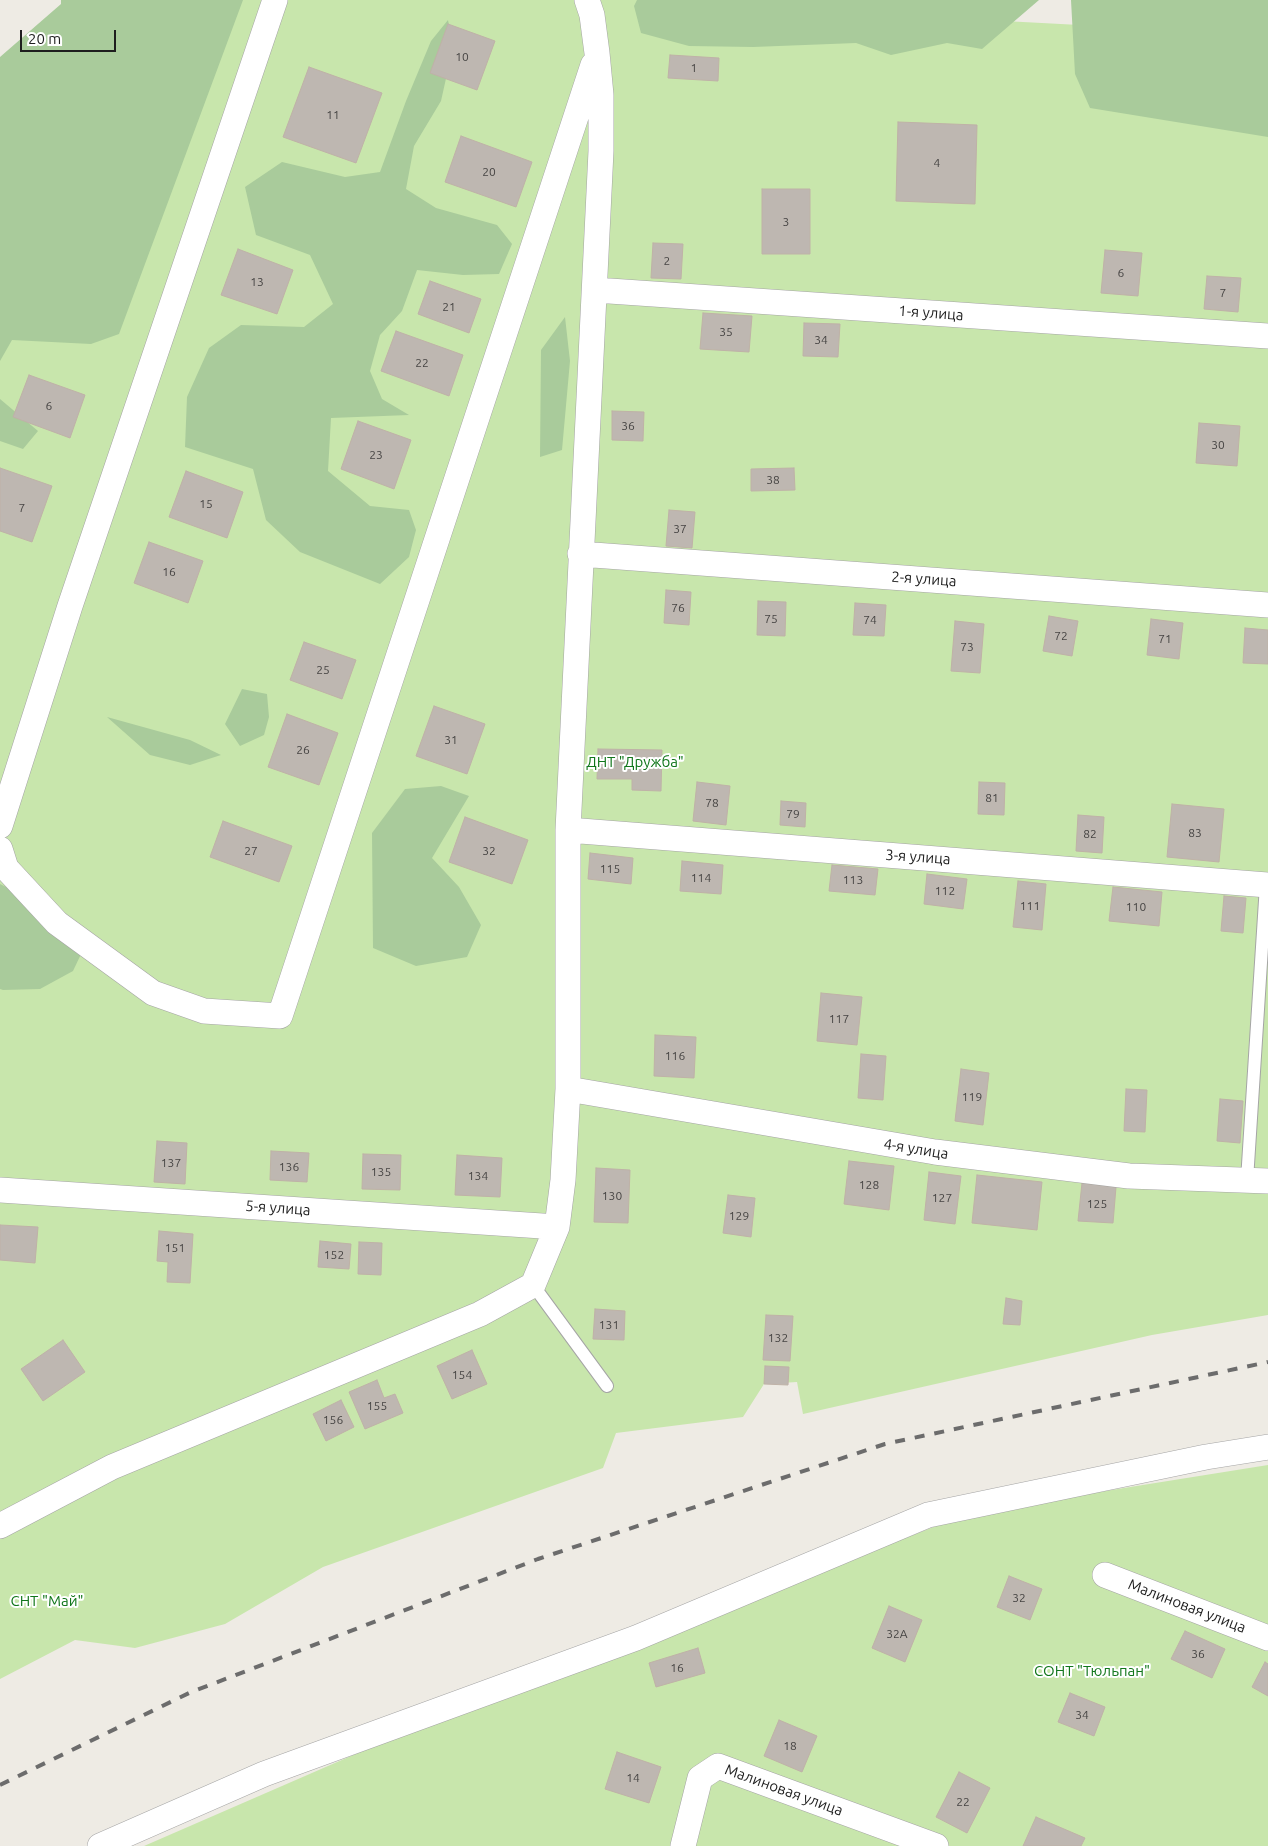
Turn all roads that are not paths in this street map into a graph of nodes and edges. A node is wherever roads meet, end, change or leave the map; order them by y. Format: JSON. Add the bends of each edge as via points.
{"nodes":[{"id":1,"x":275,"y":0,"type":"edge"},
{"id":2,"x":587,"y":0,"type":"edge"},
{"id":3,"x":597,"y":54,"type":"junction"},
{"id":4,"x":595,"y":290,"type":"junction"},
{"id":5,"x":1268,"y":336,"type":"edge"},
{"id":6,"x":580,"y":554,"type":"junction"},
{"id":7,"x":1268,"y":604,"type":"edge"},
{"id":8,"x":0,"y":826,"type":"edge"},
{"id":9,"x":568,"y":830,"type":"junction"},
{"id":10,"x":0,"y":849,"type":"edge"},
{"id":11,"x":1267,"y":885,"type":"edge"},
{"id":12,"x":568,"y":1089,"type":"junction"},
{"id":13,"x":1258,"y":1180,"type":"edge"},
{"id":14,"x":0,"y":1190,"type":"edge"},
{"id":15,"x":557,"y":1226,"type":"junction"},
{"id":16,"x":533,"y":1285,"type":"junction"},
{"id":17,"x":607,"y":1386,"type":"dead end"},
{"id":18,"x":1268,"y":1447,"type":"edge"},
{"id":19,"x":0,"y":1526,"type":"edge"},
{"id":20,"x":1105,"y":1575,"type":"dead end"},
{"id":21,"x":1268,"y":1638,"type":"edge"},
{"id":22,"x":100,"y":1846,"type":"edge"},
{"id":23,"x":683,"y":1846,"type":"edge"},
{"id":24,"x":936,"y":1846,"type":"edge"}],
"edges":[{"from":1,"to":8,"type":"street","via":[[70,606]]},
{"from":2,"to":3,"type":"street"},
{"from":3,"to":4,"type":"street","via":[[601,151]]},
{"from":3,"to":10,"type":"street","via":[[280,1016],[204,1011],[152,993],[57,923],[6,868]]},
{"from":4,"to":5,"type":"street","name":"1-я улица"},
{"from":4,"to":6,"type":"street"},
{"from":6,"to":7,"type":"street","name":"2-я улица"},
{"from":6,"to":9,"type":"street"},
{"from":9,"to":11,"type":"street","name":"3-я улица"},
{"from":9,"to":12,"type":"street"},
{"from":11,"to":13,"type":"lane"},
{"from":12,"to":13,"type":"street","name":"4-я улица","via":[[934,1152],[1130,1176]]},
{"from":12,"to":15,"type":"street"},
{"from":14,"to":15,"type":"street","name":"5-я улица"},
{"from":15,"to":16,"type":"street"},
{"from":16,"to":17,"type":"lane"},
{"from":16,"to":19,"type":"street","via":[[480,1314],[112,1467]]},
{"from":18,"to":22,"type":"street","via":[[1206,1457],[928,1516],[636,1638],[264,1774]]},
{"from":20,"to":21,"type":"street","name":"Малиновая улица"},
{"from":23,"to":24,"type":"street","name":"Малиновая улица","via":[[700,1778],[718,1766]]}]}
